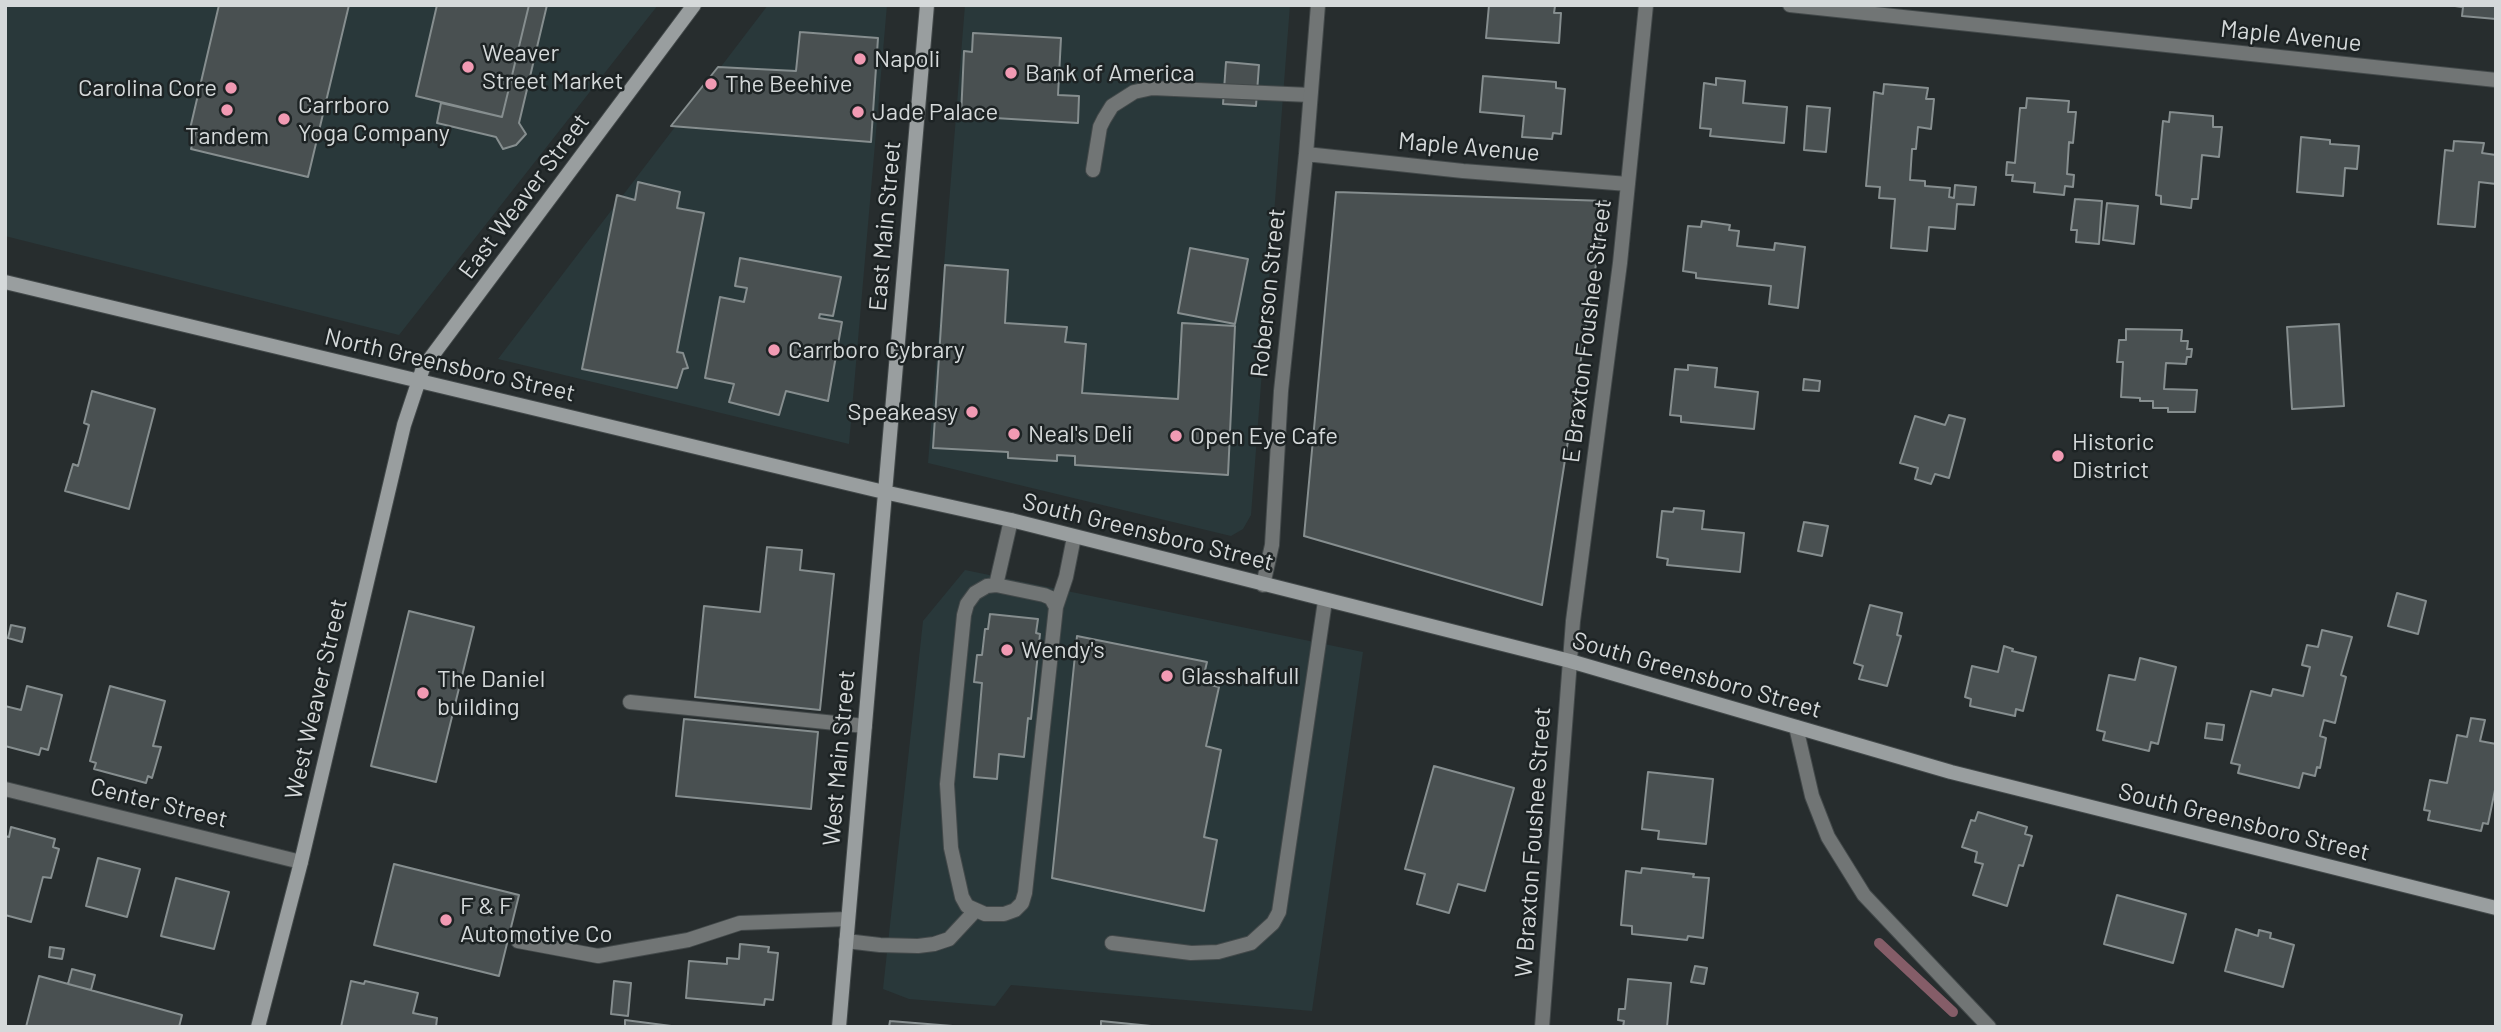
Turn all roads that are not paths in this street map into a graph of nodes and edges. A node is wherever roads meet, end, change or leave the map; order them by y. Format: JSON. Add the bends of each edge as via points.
{"nodes":[{"id":1,"x":694,"y":5,"type":"edge"},
{"id":2,"x":927,"y":5,"type":"edge"},
{"id":3,"x":1318,"y":5,"type":"edge"},
{"id":4,"x":1646,"y":5,"type":"edge"},
{"id":5,"x":1790,"y":5,"type":"edge"},
{"id":6,"x":2496,"y":80,"type":"edge"},
{"id":7,"x":1310,"y":96,"type":"junction"},
{"id":8,"x":1306,"y":154,"type":"junction"},
{"id":9,"x":1093,"y":170,"type":"dead end"},
{"id":10,"x":1628,"y":184,"type":"junction"},
{"id":11,"x":5,"y":282,"type":"edge"},
{"id":12,"x":418,"y":381,"type":"junction"},
{"id":13,"x":884,"y":492,"type":"junction"},
{"id":14,"x":1011,"y":520,"type":"junction"},
{"id":15,"x":1074,"y":537,"type":"junction"},
{"id":16,"x":996,"y":584,"type":"junction"},
{"id":17,"x":1263,"y":585,"type":"junction"},
{"id":18,"x":1325,"y":601,"type":"junction"},
{"id":19,"x":1056,"y":607,"type":"junction"},
{"id":20,"x":1570,"y":661,"type":"junction"},
{"id":21,"x":630,"y":702,"type":"dead end"},
{"id":22,"x":865,"y":726,"type":"junction"},
{"id":23,"x":1796,"y":727,"type":"junction"},
{"id":24,"x":5,"y":789,"type":"edge"},
{"id":25,"x":302,"y":862,"type":"junction"},
{"id":26,"x":2496,"y":908,"type":"edge"},
{"id":27,"x":975,"y":911,"type":"junction"},
{"id":28,"x":848,"y":919,"type":"junction"},
{"id":29,"x":518,"y":941,"type":"dead end"},
{"id":30,"x":846,"y":941,"type":"junction"},
{"id":31,"x":1112,"y":943,"type":"dead end"},
{"id":32,"x":258,"y":1027,"type":"edge"},
{"id":33,"x":839,"y":1027,"type":"edge"},
{"id":34,"x":1542,"y":1027,"type":"edge"},
{"id":35,"x":1989,"y":1027,"type":"edge"}],
"edges":[{"from":1,"to":12,"type":"main road","name":"East Weaver Street","via":[[438,347]]},
{"from":2,"to":13,"type":"main road","name":"East Main Street"},
{"from":3,"to":7,"type":"street","name":"Roberson Street"},
{"from":4,"to":10,"type":"street","name":"E Braxton Foushee Street"},
{"from":5,"to":6,"type":"street","name":"Maple Avenue"},
{"from":7,"to":8,"type":"street","name":"Roberson Street"},
{"from":7,"to":9,"type":"street","via":[[1152,88],[1133,92],[1112,106],[1104,119]]},
{"from":8,"to":10,"type":"street","name":"Maple Avenue"},
{"from":8,"to":17,"type":"street","name":"Roberson Street","via":[[1281,391],[1272,545]]},
{"from":10,"to":20,"type":"street","name":"E Braxton Foushee Street"},
{"from":11,"to":12,"type":"main road","name":"North Greensboro Street"},
{"from":12,"to":13,"type":"main road","name":"North Greensboro Street"},
{"from":12,"to":25,"type":"main road","name":"West Weaver Street"},
{"from":13,"to":14,"type":"main road","name":"South Greensboro Street"},
{"from":13,"to":22,"type":"main road","name":"West Main Street"},
{"from":14,"to":15,"type":"main road","name":"South Greensboro Street"},
{"from":14,"to":16,"type":"street"},
{"from":15,"to":17,"type":"main road","name":"South Greensboro Street"},
{"from":15,"to":19,"type":"street"},
{"from":16,"to":19,"type":"street","via":[[1044,594]]},
{"from":16,"to":27,"type":"street","via":[[975,593],[964,615],[947,784],[951,848],[962,897]]},
{"from":17,"to":18,"type":"main road","name":"South Greensboro Street"},
{"from":18,"to":20,"type":"main road","name":"South Greensboro Street"},
{"from":18,"to":31,"type":"street","via":[[1279,912],[1273,923],[1251,943],[1219,952]]},
{"from":19,"to":27,"type":"street","via":[[1025,893],[1015,910]]},
{"from":20,"to":23,"type":"main road","name":"South Greensboro Street"},
{"from":20,"to":34,"type":"street","name":"W Braxton Foushee Street"},
{"from":21,"to":22,"type":"street"},
{"from":22,"to":28,"type":"main road","name":"West Main Street"},
{"from":23,"to":26,"type":"main road","name":"South Greensboro Street","via":[[1951,772]]},
{"from":23,"to":35,"type":"street","via":[[1812,796],[1828,838],[1864,895]]},
{"from":24,"to":25,"type":"street","name":"Center Street"},
{"from":25,"to":32,"type":"main road","name":"West Weaver Street"},
{"from":27,"to":30,"type":"street","via":[[949,939],[934,944]]},
{"from":28,"to":29,"type":"street","via":[[740,923],[688,940],[598,956]]},
{"from":28,"to":30,"type":"main road","name":"West Main Street"},
{"from":30,"to":33,"type":"main road","name":"West Main Street"}]}
